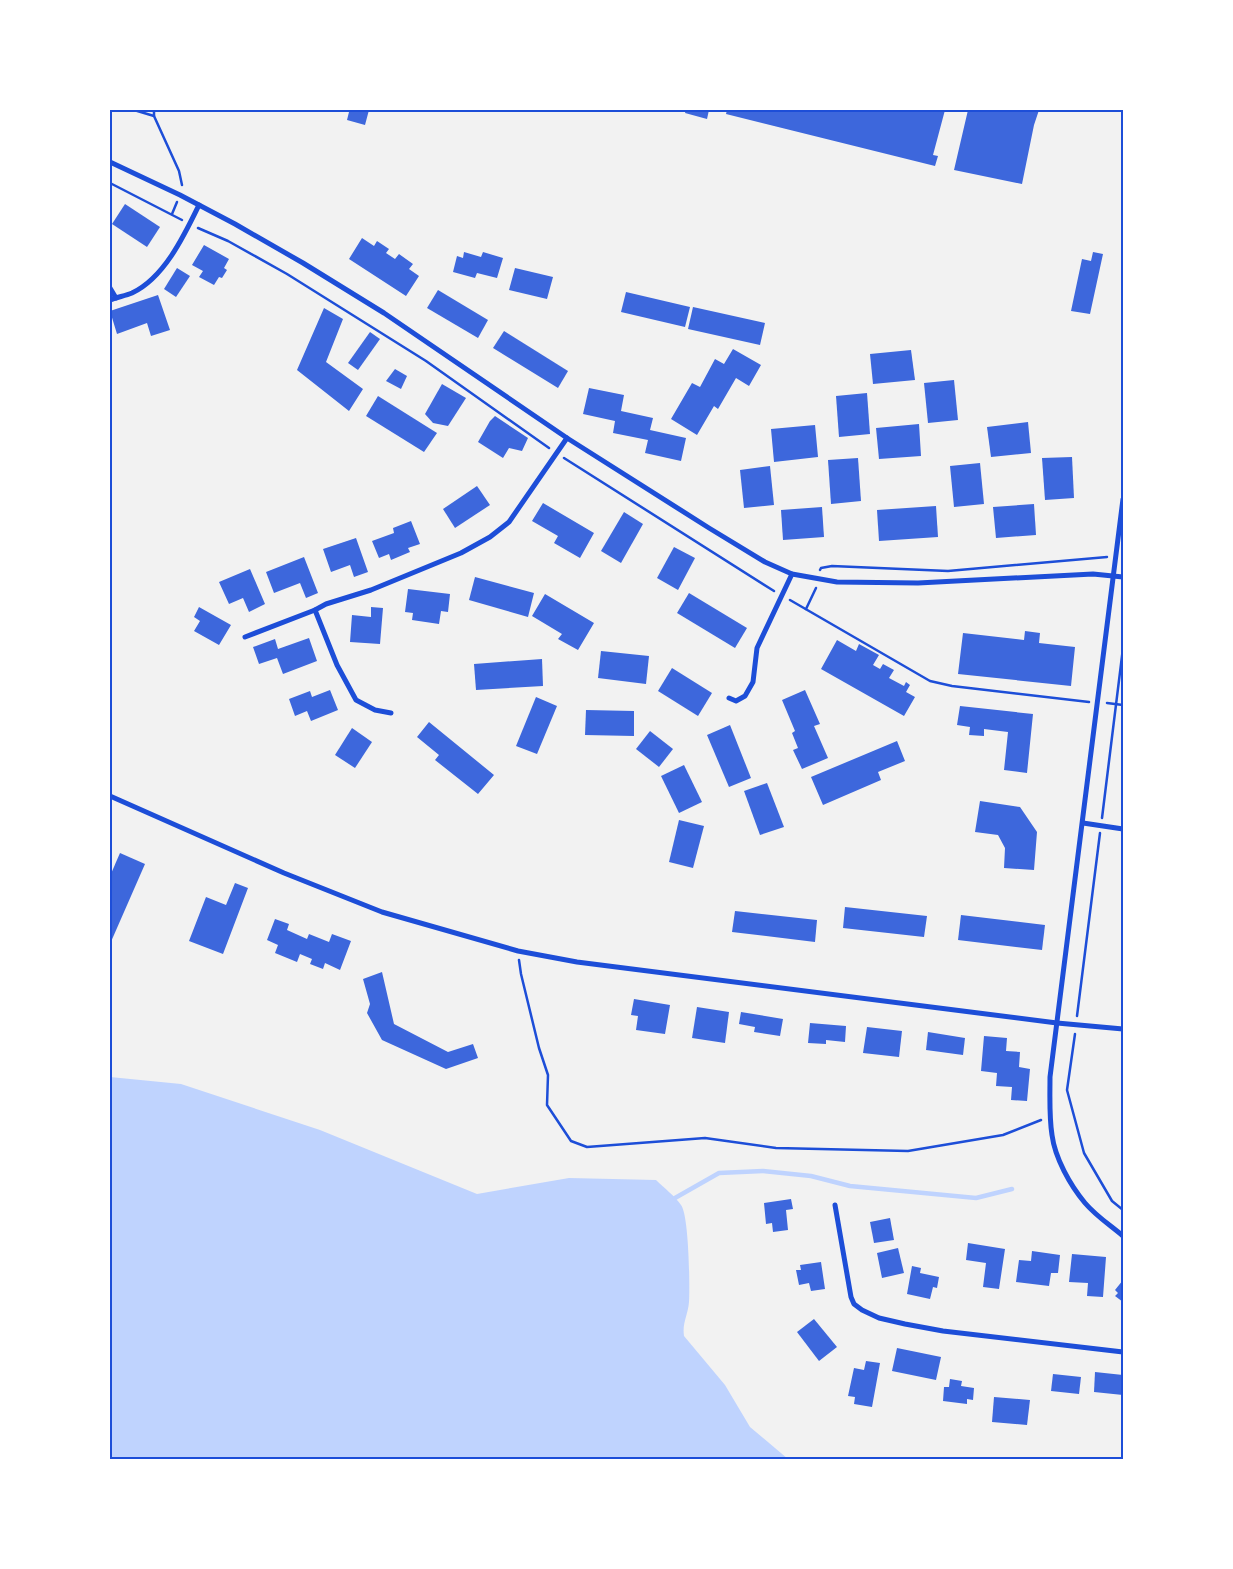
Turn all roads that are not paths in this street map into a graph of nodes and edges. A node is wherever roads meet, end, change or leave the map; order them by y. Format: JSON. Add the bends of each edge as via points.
{"nodes":[{"id":1,"x":110,"y":162,"type":"edge"},
{"id":2,"x":199,"y":205,"type":"junction"},
{"id":3,"x":110,"y":288,"type":"edge"},
{"id":4,"x":116,"y":298,"type":"junction"},
{"id":5,"x":110,"y":300,"type":"edge"},
{"id":6,"x":567,"y":438,"type":"junction"},
{"id":7,"x":1123,"y":499,"type":"edge"},
{"id":8,"x":792,"y":574,"type":"junction"},
{"id":9,"x":1113,"y":576,"type":"junction"},
{"id":10,"x":1123,"y":577,"type":"edge"},
{"id":11,"x":315,"y":610,"type":"junction"},
{"id":12,"x":245,"y":637,"type":"dead end"},
{"id":13,"x":730,"y":698,"type":"dead end"},
{"id":14,"x":391,"y":713,"type":"dead end"},
{"id":15,"x":110,"y":796,"type":"edge"},
{"id":16,"x":1083,"y":823,"type":"junction"},
{"id":17,"x":1123,"y":829,"type":"edge"},
{"id":18,"x":1057,"y":1023,"type":"junction"},
{"id":19,"x":1123,"y":1029,"type":"edge"},
{"id":20,"x":835,"y":1205,"type":"dead end"},
{"id":21,"x":1123,"y":1236,"type":"edge"},
{"id":22,"x":1123,"y":1352,"type":"edge"}],
"edges":[{"from":1,"to":2,"type":"street"},
{"from":2,"to":4,"type":"street","via":[[161,271],[132,293]]},
{"from":2,"to":6,"type":"street","via":[[384,313]]},
{"from":3,"to":4,"type":"street"},
{"from":4,"to":5,"type":"street"},
{"from":6,"to":8,"type":"street","via":[[764,562]]},
{"from":6,"to":11,"type":"street","via":[[509,522],[490,536],[461,553]]},
{"from":7,"to":9,"type":"street"},
{"from":8,"to":9,"type":"street","via":[[838,582],[918,583],[1093,574]]},
{"from":8,"to":13,"type":"street","via":[[762,634],[753,682],[745,696],[736,701]]},
{"from":9,"to":10,"type":"street"},
{"from":9,"to":16,"type":"street"},
{"from":11,"to":12,"type":"street"},
{"from":11,"to":14,"type":"street","via":[[337,665],[356,700],[375,710]]},
{"from":15,"to":18,"type":"street","via":[[382,912],[518,951],[577,962]]},
{"from":16,"to":17,"type":"street"},
{"from":16,"to":18,"type":"street"},
{"from":18,"to":19,"type":"street"},
{"from":18,"to":21,"type":"street","via":[[1050,1077],[1050,1115],[1058,1157],[1086,1204]]},
{"from":20,"to":22,"type":"street","via":[[850,1297],[862,1310],[879,1318],[943,1331]]}]}
